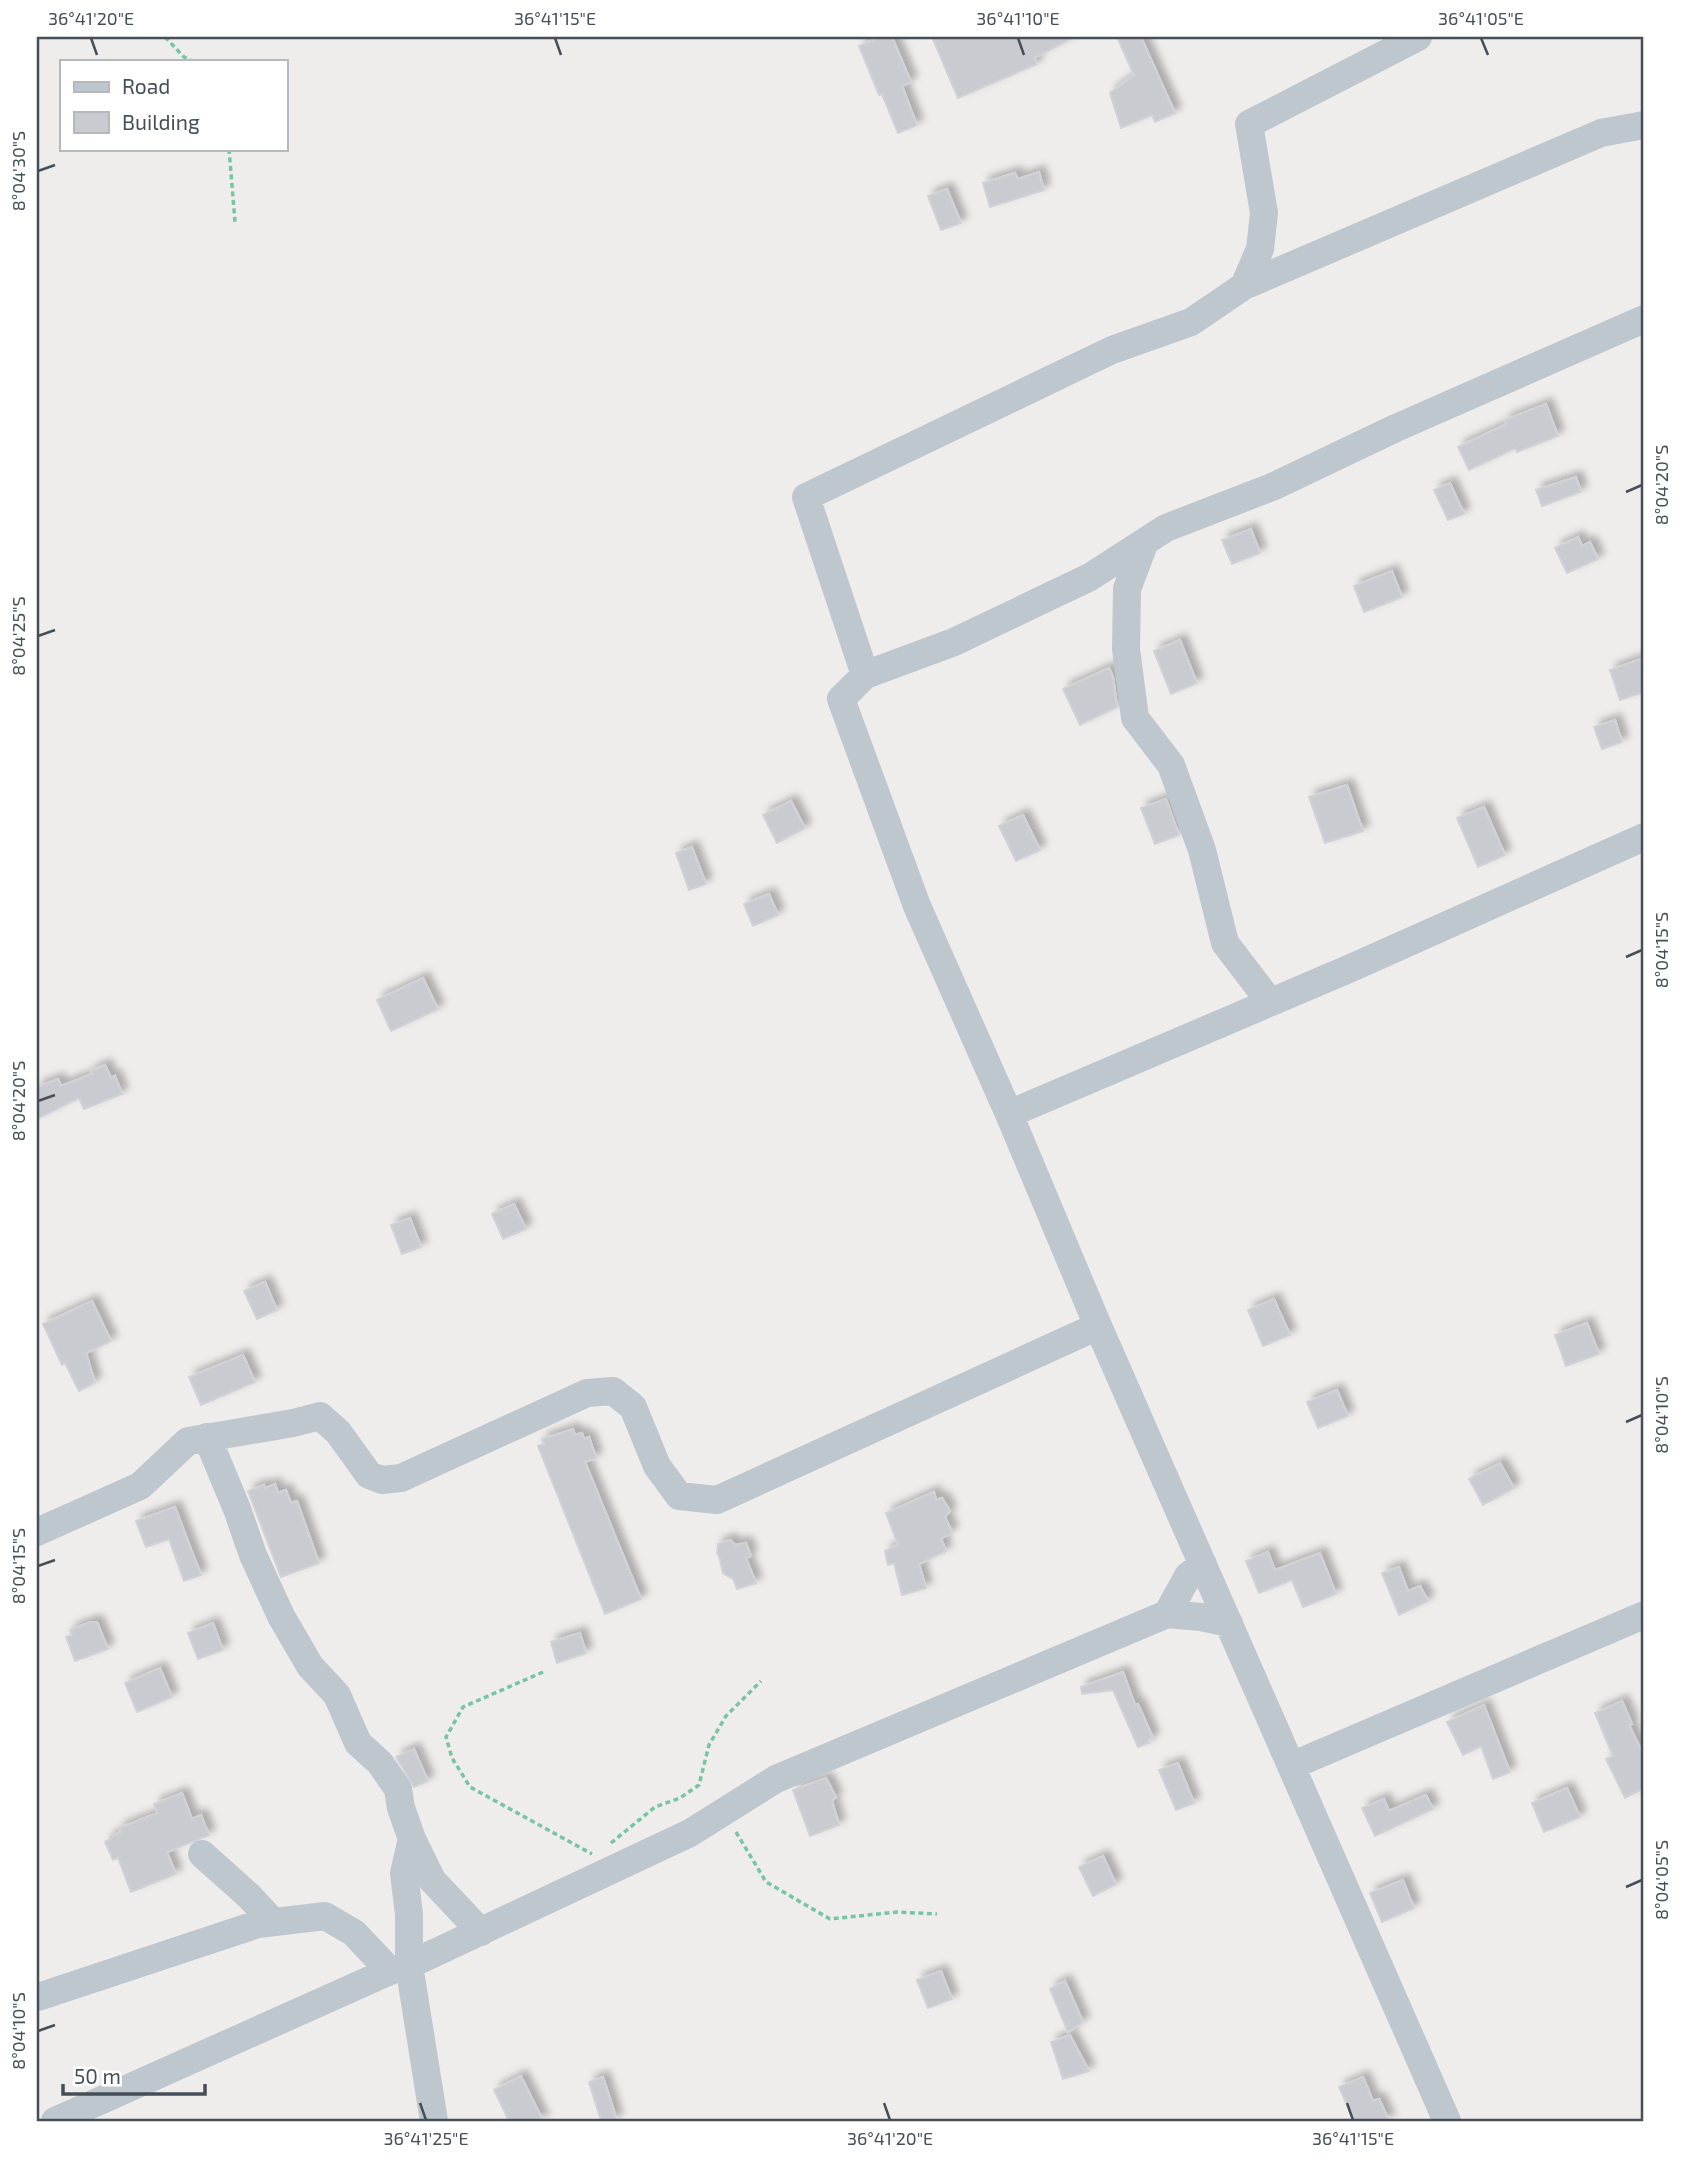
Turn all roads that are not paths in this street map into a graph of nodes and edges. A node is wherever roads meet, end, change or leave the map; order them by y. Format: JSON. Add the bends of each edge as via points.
{"nodes":[{"id":1,"x":1418,"y":37,"type":"edge"},
{"id":2,"x":1644,"y":125,"type":"edge"},
{"id":3,"x":1244,"y":286,"type":"junction"},
{"id":4,"x":1644,"y":319,"type":"edge"},
{"id":5,"x":1144,"y":544,"type":"junction"},
{"id":6,"x":865,"y":675,"type":"junction"},
{"id":7,"x":1644,"y":837,"type":"edge"},
{"id":8,"x":1269,"y":1002,"type":"junction"},
{"id":9,"x":1009,"y":1114,"type":"junction"},
{"id":10,"x":1098,"y":1326,"type":"junction"},
{"id":11,"x":207,"y":1437,"type":"junction"},
{"id":12,"x":37,"y":1532,"type":"edge"},
{"id":13,"x":1203,"y":1564,"type":"junction"},
{"id":14,"x":1167,"y":1614,"type":"junction"},
{"id":15,"x":1644,"y":1615,"type":"edge"},
{"id":16,"x":1228,"y":1623,"type":"junction"},
{"id":17,"x":1291,"y":1766,"type":"junction"},
{"id":18,"x":412,"y":1839,"type":"junction"},
{"id":19,"x":202,"y":1854,"type":"dead end"},
{"id":20,"x":273,"y":1922,"type":"junction"},
{"id":21,"x":481,"y":1931,"type":"junction"},
{"id":22,"x":399,"y":1968,"type":"junction"},
{"id":23,"x":38,"y":1997,"type":"edge"},
{"id":24,"x":55,"y":2121,"type":"edge"},
{"id":25,"x":434,"y":2121,"type":"edge"},
{"id":26,"x":1447,"y":2121,"type":"edge"}],
"edges":[{"from":1,"to":3,"type":"street","via":[[1249,124],[1264,213],[1260,249]]},
{"from":2,"to":3,"type":"street","via":[[1601,133]]},
{"from":3,"to":6,"type":"street","via":[[1191,322],[1112,350],[806,497]]},
{"from":4,"to":5,"type":"street","via":[[1272,487],[1166,528]]},
{"from":5,"to":6,"type":"street","via":[[1090,577],[954,642]]},
{"from":5,"to":8,"type":"street","via":[[1127,589],[1126,649],[1135,718],[1171,765],[1202,850],[1225,943]]},
{"from":6,"to":9,"type":"street","via":[[841,699],[917,906]]},
{"from":7,"to":8,"type":"street"},
{"from":8,"to":9,"type":"street"},
{"from":9,"to":10,"type":"street"},
{"from":10,"to":11,"type":"street","via":[[717,1500],[679,1496],[657,1466],[633,1407],[613,1391],[587,1393],[401,1478],[382,1480],[369,1475],[338,1432],[320,1416]]},
{"from":10,"to":13,"type":"street"},
{"from":11,"to":12,"type":"street","via":[[188,1441],[140,1486]]},
{"from":11,"to":18,"type":"street","via":[[282,1616],[310,1666],[337,1695],[358,1743],[398,1789]]},
{"from":13,"to":14,"type":"street","via":[[1188,1577]]},
{"from":13,"to":16,"type":"street"},
{"from":14,"to":16,"type":"street"},
{"from":14,"to":21,"type":"street","via":[[776,1779],[690,1833],[615,1856]]},
{"from":15,"to":17,"type":"street"},
{"from":16,"to":17,"type":"street"},
{"from":17,"to":26,"type":"street"},
{"from":18,"to":21,"type":"street","via":[[432,1880]]},
{"from":18,"to":22,"type":"street","via":[[404,1873],[409,1916]]},
{"from":19,"to":20,"type":"street"},
{"from":20,"to":22,"type":"street","via":[[325,1916]]},
{"from":20,"to":23,"type":"street"},
{"from":21,"to":22,"type":"street"},
{"from":22,"to":24,"type":"street"},
{"from":22,"to":25,"type":"street"}]}
